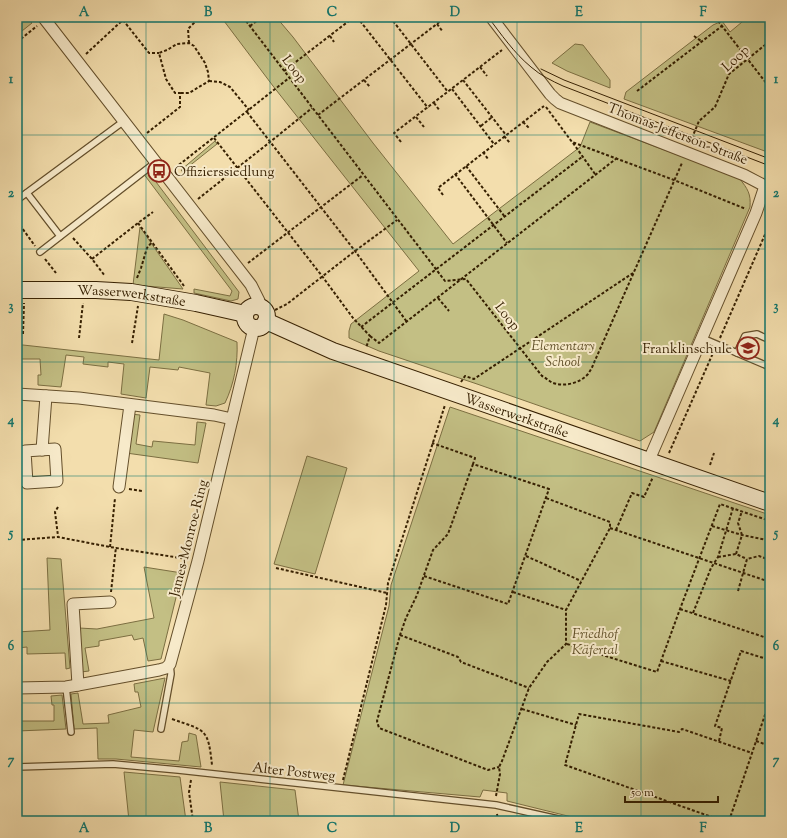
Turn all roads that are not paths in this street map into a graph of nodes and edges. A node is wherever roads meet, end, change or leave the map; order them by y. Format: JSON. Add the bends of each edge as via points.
{"nodes":[{"id":1,"x":491,"y":17,"type":"edge"},
{"id":2,"x":44,"y":18,"type":"edge"},
{"id":3,"x":124,"y":121,"type":"junction"},
{"id":4,"x":156,"y":162,"type":"junction"},
{"id":5,"x":27,"y":193,"type":"junction"},
{"id":6,"x":17,"y":200,"type":"edge"},
{"id":7,"x":60,"y":236,"type":"junction"},
{"id":8,"x":40,"y":252,"type":"road end"},
{"id":9,"x":21,"y":290,"type":"edge"},
{"id":10,"x":262,"y":317,"type":"junction"},
{"id":11,"x":702,"y":338,"type":"junction"},
{"id":12,"x":770,"y":340,"type":"edge"},
{"id":13,"x":737,"y":353,"type":"junction"},
{"id":14,"x":770,"y":367,"type":"edge"},
{"id":15,"x":17,"y":394,"type":"edge"},
{"id":16,"x":46,"y":396,"type":"junction"},
{"id":17,"x":130,"y":405,"type":"junction"},
{"id":18,"x":232,"y":419,"type":"junction"},
{"id":19,"x":42,"y":450,"type":"junction"},
{"id":20,"x":653,"y":461,"type":"junction"},
{"id":21,"x":22,"y":483,"type":"edge"},
{"id":22,"x":119,"y":487,"type":"road end"},
{"id":23,"x":770,"y":502,"type":"edge"},
{"id":24,"x":110,"y":602,"type":"road end"},
{"id":25,"x":170,"y":664,"type":"junction"},
{"id":26,"x":78,"y":685,"type":"junction"},
{"id":27,"x":66,"y":687,"type":"junction"},
{"id":28,"x":17,"y":688,"type":"edge"},
{"id":29,"x":160,"y":729,"type":"dead end"},
{"id":30,"x":71,"y":732,"type":"dead end"},
{"id":31,"x":17,"y":767,"type":"edge"},
{"id":32,"x":567,"y":821,"type":"edge"}],
"edges":[{"from":1,"to":11,"type":"street","name":"Thomas-Jefferson-Straße","via":[[550,94],[560,103],[766,186]]},
{"from":2,"to":3,"type":"street"},
{"from":3,"to":4,"type":"street"},
{"from":3,"to":5,"type":"lane"},
{"from":4,"to":7,"type":"lane"},
{"from":4,"to":10,"type":"street","via":[[251,285],[259,301]]},
{"from":5,"to":6,"type":"lane"},
{"from":5,"to":7,"type":"lane"},
{"from":7,"to":8,"type":"lane"},
{"from":9,"to":10,"type":"street","name":"Wasserwerkstraße","via":[[135,293],[246,314],[255,306]]},
{"from":10,"to":18,"type":"street","name":"James-Monroe-Ring"},
{"from":10,"to":20,"type":"street","name":"Wasserwerkstraße","via":[[333,351]]},
{"from":11,"to":13,"type":"lane"},
{"from":11,"to":20,"type":"street","name":"Thomas-Jefferson-Straße"},
{"from":12,"to":13,"type":"lane","via":[[757,334],[745,336]]},
{"from":13,"to":14,"type":"lane"},
{"from":15,"to":16,"type":"street"},
{"from":16,"to":17,"type":"street"},
{"from":16,"to":19,"type":"street"},
{"from":17,"to":18,"type":"street"},
{"from":17,"to":22,"type":"street"},
{"from":18,"to":25,"type":"street","name":"James-Monroe-Ring"},
{"from":19,"to":21,"type":"street","via":[[25,451]]},
{"from":19,"to":21,"type":"street","via":[[55,449],[57,481]]},
{"from":20,"to":23,"type":"street","name":"Wasserwerkstraße"},
{"from":24,"to":26,"type":"street","via":[[73,604]]},
{"from":25,"to":26,"type":"street","via":[[159,670]]},
{"from":25,"to":29,"type":"lane","name":"James-Monroe-Ring","via":[[171,674]]},
{"from":26,"to":27,"type":"street"},
{"from":27,"to":28,"type":"street"},
{"from":27,"to":30,"type":"lane"},
{"from":31,"to":32,"type":"lane","name":"Alter Postweg","via":[[113,764],[191,771],[496,805]]}]}
